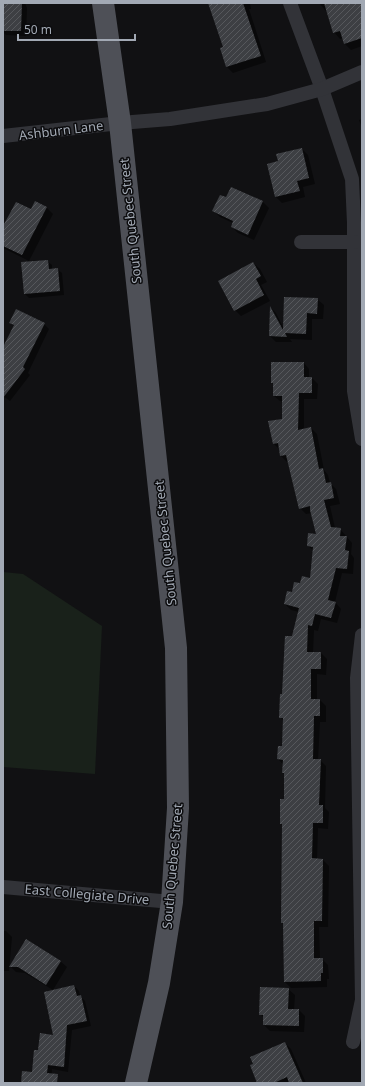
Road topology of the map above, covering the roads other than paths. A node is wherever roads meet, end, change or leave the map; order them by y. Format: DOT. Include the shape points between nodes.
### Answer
graph roads {
  1 [pos="103,3"];
  2 [pos="290,3"];
  3 [pos="362,72"];
  4 [pos="322,89"];
  5 [pos="120,123"];
  6 [pos="3,136"];
  7 [pos="301,242"];
  8 [pos="354,242"];
  9 [pos="362,439"];
  10 [pos="362,635"];
  11 [pos="3,887"];
  12 [pos="172,902"];
  13 [pos="353,1042"];
  14 [pos="136,1083"];
  1 -- 5 [label="main road, South Quebec Street"];
  2 -- 4 [label="street"];
  3 -- 4 [label="street, Ashburn Lane"];
  4 -- 5 [label="street, Ashburn Lane" via="267,104 170,119"];
  4 -- 8 [label="street" via="352,179"];
  5 -- 6 [label="street, Ashburn Lane"];
  5 -- 12 [label="main road, South Quebec Street" via="176,648 178,808"];
  7 -- 8 [label="street"];
  8 -- 9 [label="street" via="354,392"];
  10 -- 13 [label="street" via="356,678 362,1000"];
  11 -- 12 [label="street, East Collegiate Drive"];
  12 -- 14 [label="main road, South Quebec Street" via="159,983"];
}
